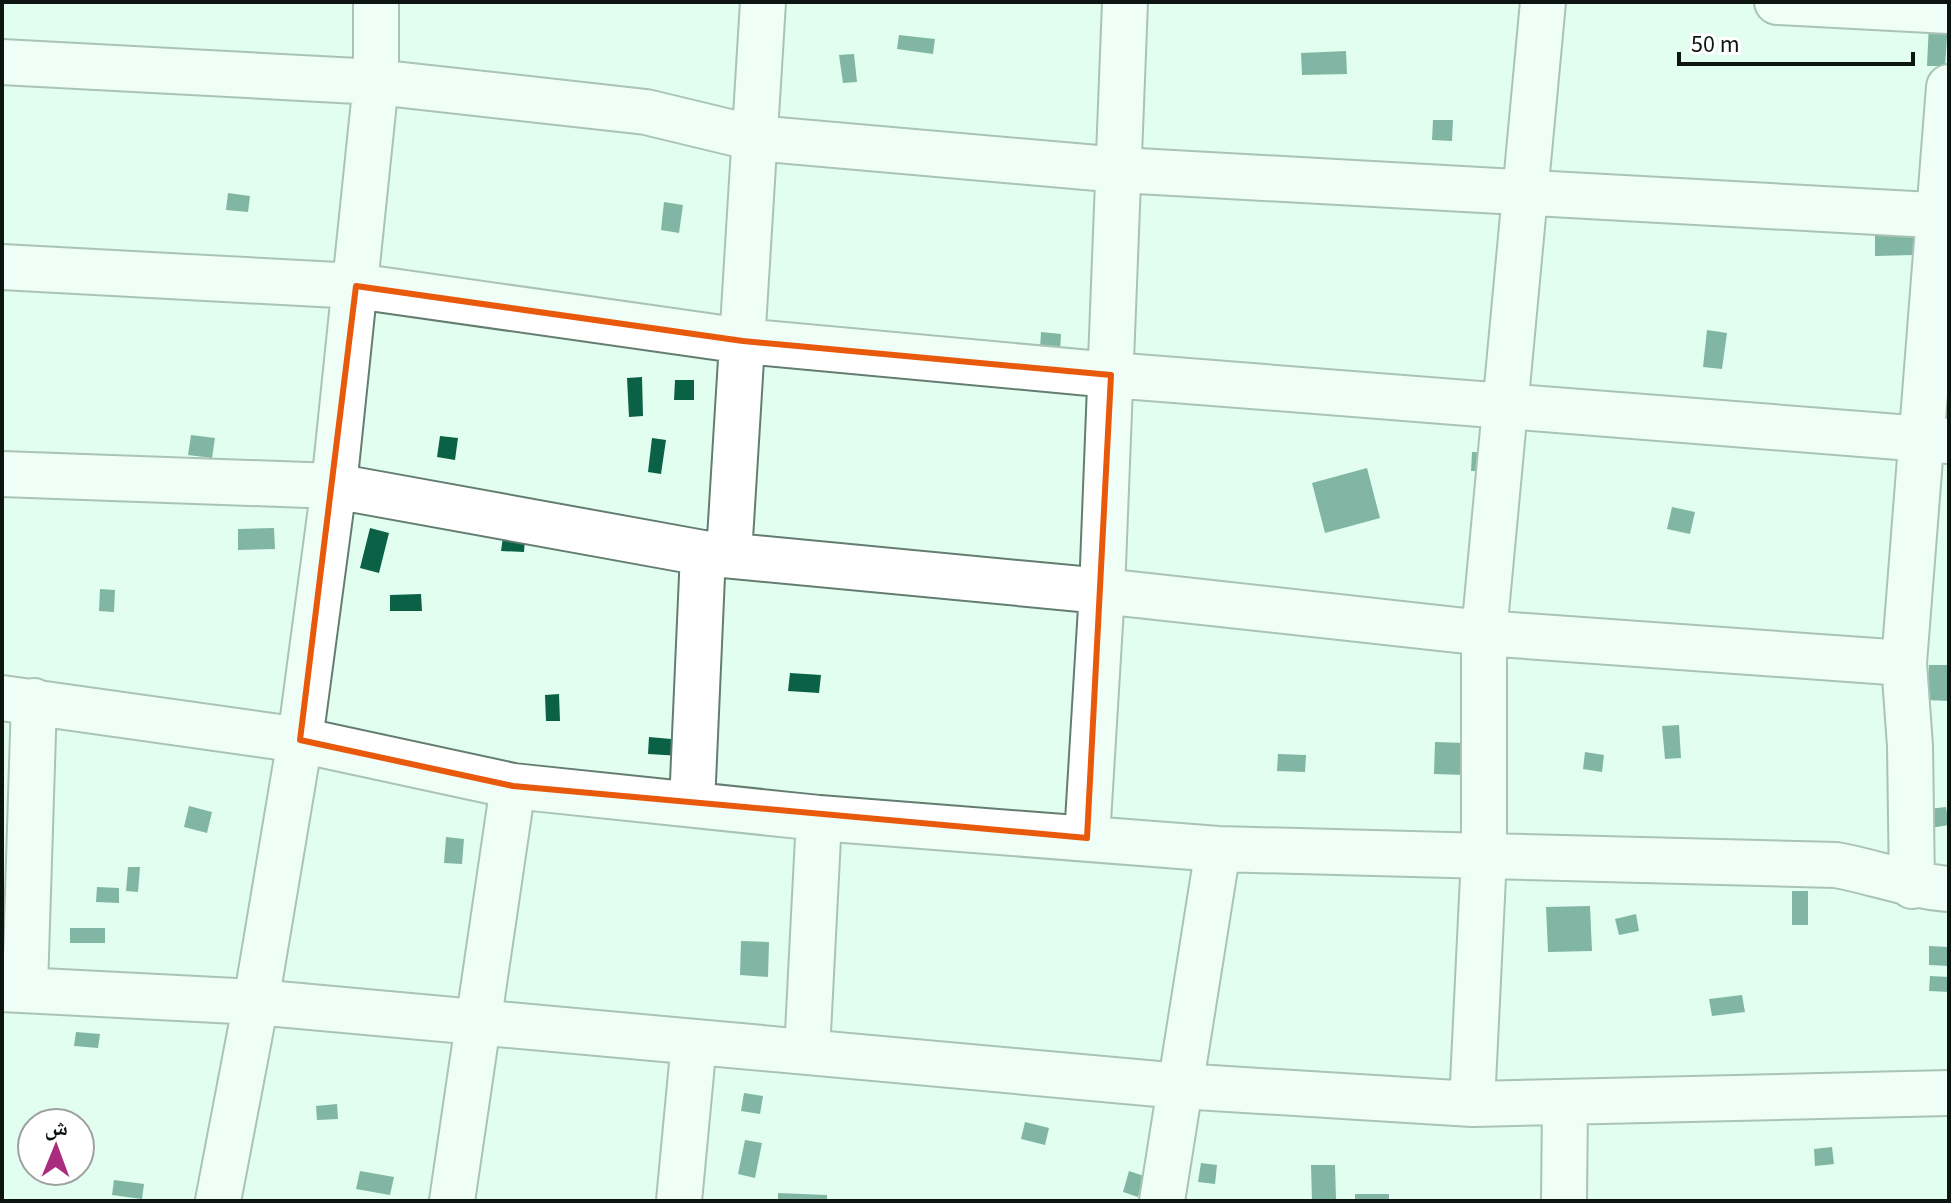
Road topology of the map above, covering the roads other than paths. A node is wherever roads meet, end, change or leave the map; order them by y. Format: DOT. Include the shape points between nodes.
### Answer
graph roads {
  1 [pos="376,2"];
  2 [pos="763,2"];
  3 [pos="1125,2"];
  4 [pos="1543,2"];
  5 [pos="1777,2"];
  6 [pos="1949,11"];
  7 [pos="2,62"];
  8 [pos="376,82"];
  9 [pos="1949,87"];
  10 [pos="754,138"];
  11 [pos="1120,170"];
  12 [pos="1527,194"];
  13 [pos="1944,216"];
  14 [pos="2,267"];
  15 [pos="356,286"];
  16 [pos="743,341"];
  17 [pos="1111,375"];
  18 [pos="1507,408"];
  19 [pos="1934,440"];
  20 [pos="2,474"];
  21 [pos="334,486"];
  22 [pos="716,554"];
  23 [pos="1102,591"];
  24 [pos="1484,633"];
  25 [pos="1904,663"];
  26 [pos="18,700"];
  27 [pos="300,740"];
  28 [pos="1930,745"];
  29 [pos="513,786"];
  30 [pos="692,804"];
  31 [pos="819,818"];
  32 [pos="1087,838"];
  33 [pos="1218,849"];
  34 [pos="1484,856"];
  35 [pos="1931,888"];
  36 [pos="14,988"];
  37 [pos="256,1002"];
  38 [pos="478,1021"];
  39 [pos="694,1042"];
  40 [pos="807,1052"];
  41 [pos="1180,1086"];
  42 [pos="1949,1093"];
  43 [pos="1565,1103"];
  44 [pos="1472,1104"];
  45 [pos="218,1201"];
  46 [pos="452,1201"];
  47 [pos="679,1201"];
  48 [pos="1162,1201"];
  49 [pos="1564,1201"];
  1 -- 8 [label="street"];
  2 -- 10 [label="street"];
  3 -- 11 [label="street"];
  4 -- 12 [label="street"];
  5 -- 6 [label="street"];
  7 -- 8 [label="street"];
  8 -- 10 [label="street" via="646,112"];
  8 -- 15 [label="street"];
  9 -- 13 [label="street"];
  10 -- 11 [label="street"];
  10 -- 16 [label="street"];
  11 -- 12 [label="street"];
  11 -- 17 [label="street"];
  12 -- 13 [label="street"];
  12 -- 18 [label="street"];
  13 -- 19 [label="street"];
  14 -- 15 [label="street"];
  15 -- 16 [label="street"];
  15 -- 21 [label="street"];
  16 -- 17 [label="street"];
  16 -- 22 [label="street"];
  17 -- 18 [label="street"];
  17 -- 23 [label="street"];
  18 -- 19 [label="street"];
  18 -- 24 [label="street"];
  19 -- 25 [label="street"];
  20 -- 21 [label="street"];
  21 -- 22 [label="street"];
  21 -- 27 [label="street"];
  22 -- 23 [label="street"];
  22 -- 30 [label="street"];
  23 -- 24 [label="street"];
  23 -- 32 [label="street"];
  24 -- 25 [label="street"];
  24 -- 34 [label="street"];
  25 -- 28 [label="street"];
  26 -- 27 [label="street"];
  26 -- 36 [label="street"];
  27 -- 29 [label="street"];
  27 -- 37 [label="street"];
  28 -- 35 [label="street"];
  29 -- 30 [label="street"];
  29 -- 38 [label="street"];
  30 -- 31 [label="street"];
  31 -- 32 [label="street"];
  31 -- 40 [label="street"];
  32 -- 33 [label="street"];
  33 -- 34 [label="street"];
  33 -- 41 [label="street"];
  34 -- 35 [label="street" via="1836,865"];
  34 -- 44 [label="street"];
  36 -- 37 [label="street"];
  37 -- 38 [label="street"];
  37 -- 45 [label="street"];
  38 -- 39 [label="street"];
  38 -- 46 [label="street"];
  39 -- 40 [label="street"];
  39 -- 47 [label="street"];
  40 -- 41 [label="street"];
  41 -- 44 [label="street"];
  41 -- 48 [label="street"];
  42 -- 43 [label="street"];
  43 -- 44 [label="street"];
  43 -- 49 [label="street"];
}
